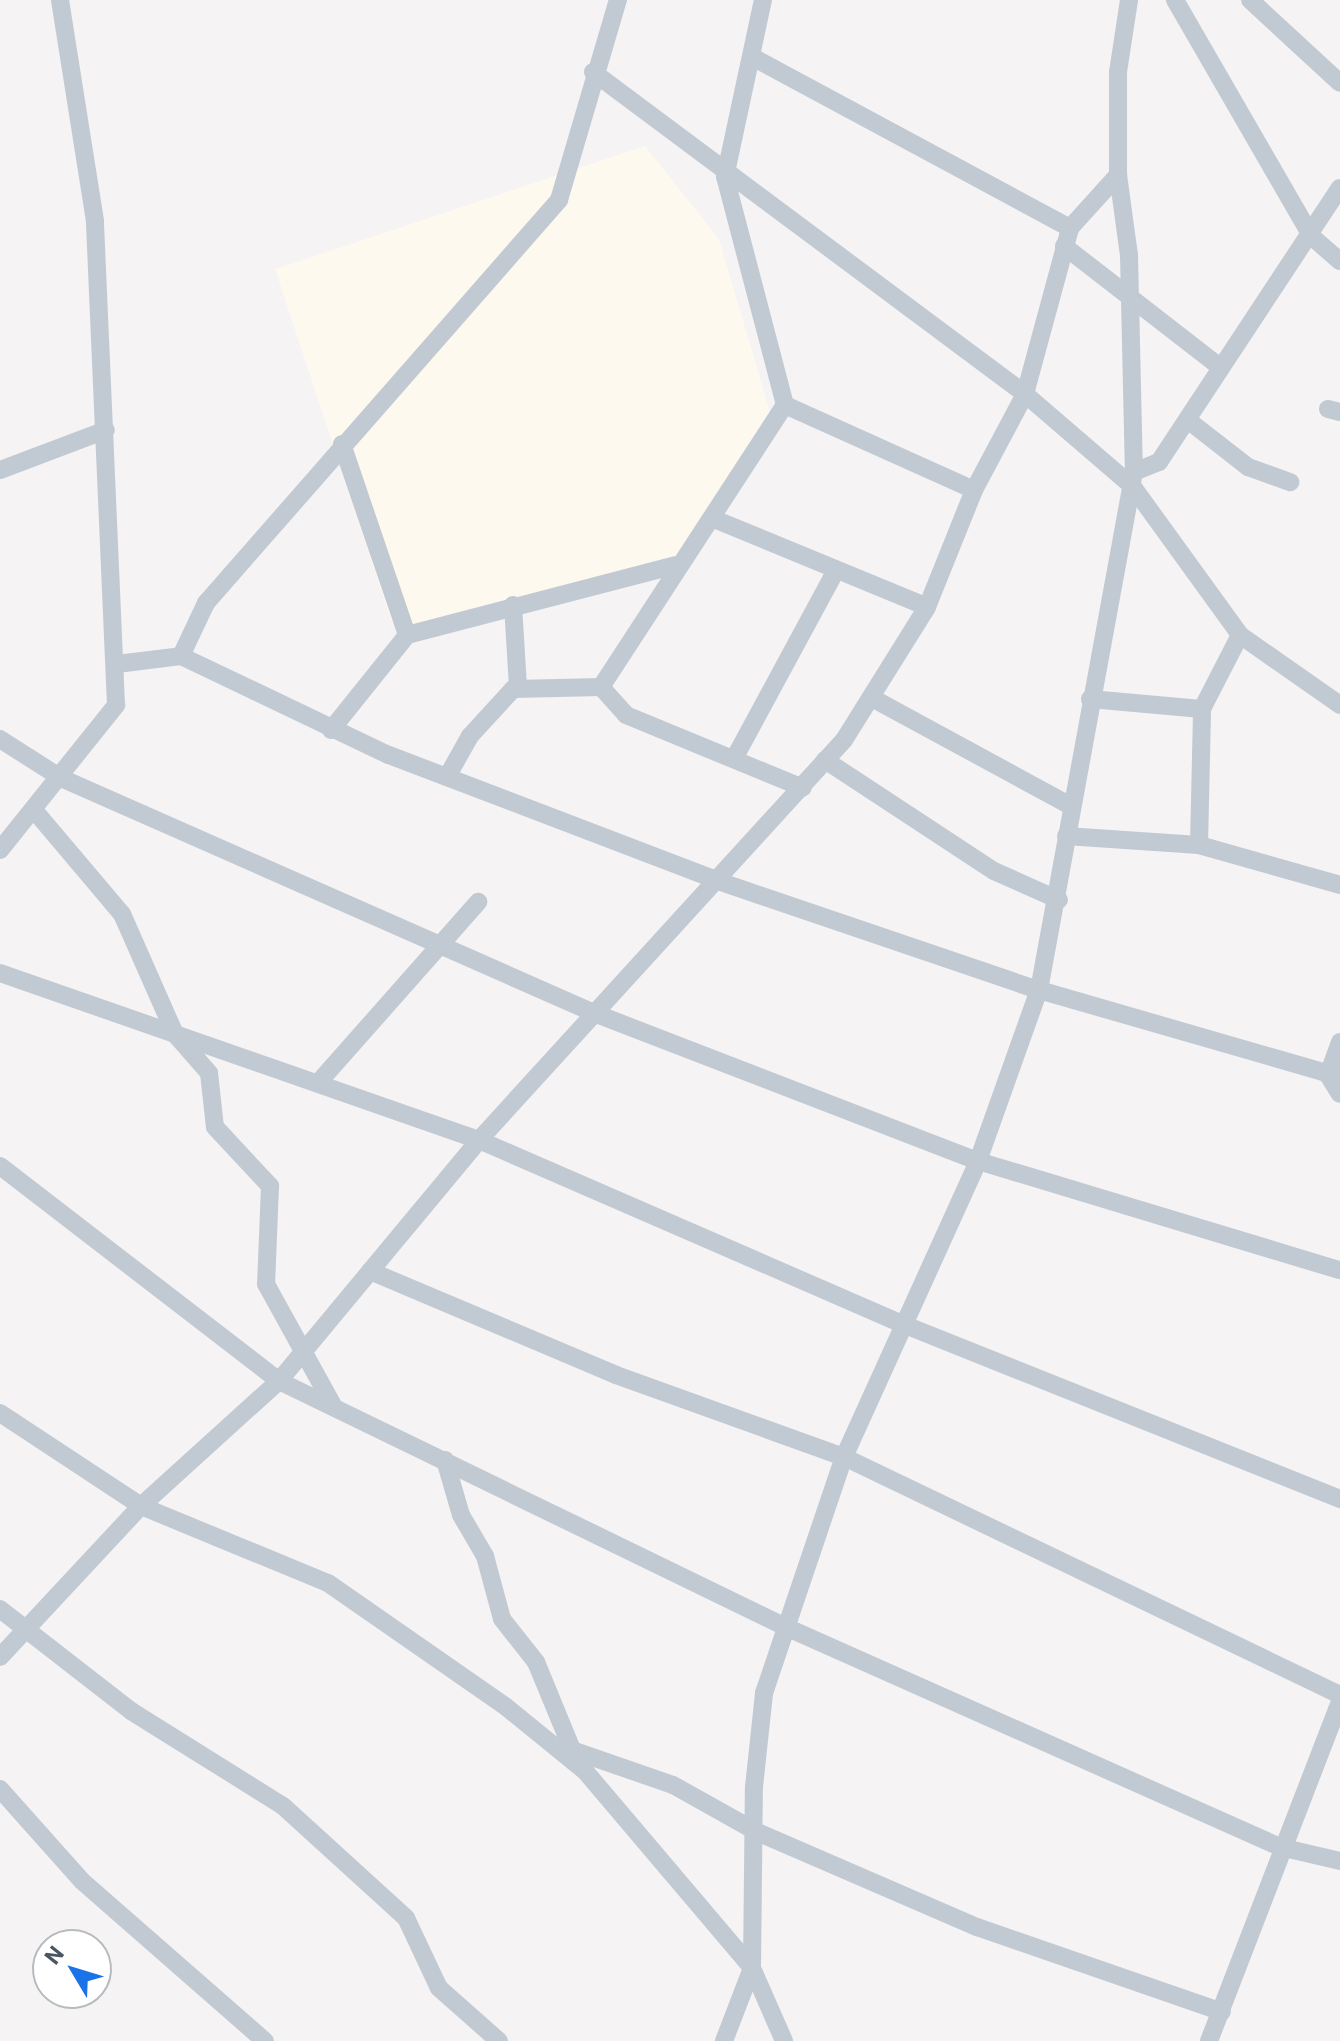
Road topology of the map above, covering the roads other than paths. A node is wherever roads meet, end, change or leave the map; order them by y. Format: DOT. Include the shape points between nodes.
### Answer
graph roads {
  1 [pos="60,0"];
  2 [pos="618,0"];
  3 [pos="763,0"];
  4 [pos="1129,0"];
  5 [pos="1175,0"];
  6 [pos="1250,0"];
  7 [pos="756,59"];
  8 [pos="593,72"];
  9 [pos="1340,83"];
  10 [pos="1118,175"];
  11 [pos="725,177"];
  12 [pos="1340,188"];
  13 [pos="1070,228"];
  14 [pos="1311,236"];
  15 [pos="1064,246"];
  16 [pos="1340,261"];
  17 [pos="1129,291"];
  18 [pos="1220,367"];
  19 [pos="1025,394"];
  20 [pos="785,405"];
  21 [pos="1189,421"];
  22 [pos="106,430"];
  23 [pos="342,444"];
  24 [pos="0,470"];
  25 [pos="1134,480"];
  26 [pos="1290,482"];
  27 [pos="974,490"];
  28 [pos="714,519"];
  29 [pos="675,565"];
  30 [pos="836,570"];
  31 [pos="513,605"];
  32 [pos="927,607"];
  33 [pos="407,635"];
  34 [pos="1240,635"];
  35 [pos="181,656"];
  36 [pos="117,664"];
  37 [pos="518,687"];
  38 [pos="601,687"];
  39 [pos="872,698"];
  40 [pos="1090,699"];
  41 [pos="1340,705"];
  42 [pos="1202,709"];
  43 [pos="331,730"];
  44 [pos="0,739"];
  45 [pos="735,757"];
  46 [pos="825,760"];
  47 [pos="447,777"];
  48 [pos="61,778"];
  49 [pos="803,788"];
  50 [pos="1071,806"];
  51 [pos="34,810"];
  52 [pos="1066,836"];
  53 [pos="1199,845"];
  54 [pos="0,850"];
  55 [pos="721,882"];
  56 [pos="1340,885"];
  57 [pos="1059,900"];
  58 [pos="478,902"];
  59 [pos="439,947"];
  60 [pos="0,973"];
  61 [pos="1039,990"];
  62 [pos="594,1013"];
  63 [pos="175,1034"];
  64 [pos="1340,1042"];
  65 [pos="1334,1076"];
  66 [pos="318,1083"];
  67 [pos="1340,1094"];
  68 [pos="479,1140"];
  69 [pos="978,1161"];
  70 [pos="0,1166"];
  71 [pos="1340,1270"];
  72 [pos="370,1271"];
  73 [pos="905,1325"];
  74 [pos="303,1352"];
  75 [pos="279,1381"];
  76 [pos="334,1407"];
  77 [pos="0,1413"];
  78 [pos="844,1457"];
  79 [pos="445,1460"];
  80 [pos="1340,1499"];
  81 [pos="141,1506"];
  82 [pos="0,1609"];
  83 [pos="29,1627"];
  84 [pos="788,1628"];
  85 [pos="0,1657"];
  86 [pos="1340,1698"];
  87 [pos="569,1749"];
  88 [pos="585,1771"];
  89 [pos="0,1789"];
  90 [pos="757,1832"];
  91 [pos="1280,1847"];
  92 [pos="1340,1861"];
  93 [pos="752,1968"];
  94 [pos="1222,2012"];
  95 [pos="265,2041"];
  96 [pos="499,2041"];
  97 [pos="724,2041"];
  98 [pos="784,2041"];
  99 [pos="1209,2041"];
  1 -- 22 [label="street" via="95,221"];
  2 -- 8 [label="street"];
  3 -- 7 [label="street"];
  4 -- 10 [label="street" via="1118,72"];
  5 -- 14 [label="street"];
  6 -- 9 [label="street"];
  7 -- 11 [label="street"];
  7 -- 13 [label="street"];
  8 -- 11 [label="street"];
  8 -- 23 [label="street" via="559,200"];
  10 -- 13 [label="street"];
  10 -- 17 [label="street"];
  11 -- 19 [label="street" via="877,278"];
  11 -- 20 [label="street"];
  12 -- 14 [label="street"];
  13 -- 15 [label="street"];
  14 -- 16 [label="street"];
  14 -- 18 [label="street"];
  15 -- 17 [label="street"];
  15 -- 19 [label="street"];
  17 -- 18 [label="street"];
  17 -- 25 [label="street"];
  18 -- 21 [label="street"];
  19 -- 25 [label="street"];
  19 -- 27 [label="street"];
  20 -- 27 [label="street"];
  20 -- 28 [label="street"];
  21 -- 25 [label="street" via="1159,462"];
  21 -- 26 [label="street" via="1248,467"];
  22 -- 24 [label="street"];
  22 -- 36 [label="street"];
  23 -- 33 [label="street"];
  23 -- 35 [label="street" via="206,603"];
  25 -- 34 [label="street"];
  25 -- 40 [label="street"];
  27 -- 32 [label="street"];
  28 -- 29 [label="street"];
  28 -- 30 [label="street"];
  29 -- 31 [label="street"];
  29 -- 38 [label="street"];
  30 -- 32 [label="street"];
  30 -- 45 [label="street"];
  31 -- 33 [label="street"];
  31 -- 37 [label="street"];
  32 -- 39 [label="street"];
  33 -- 43 [label="street"];
  34 -- 41 [label="street"];
  34 -- 42 [label="street"];
  35 -- 36 [label="street"];
  35 -- 43 [label="street"];
  36 -- 48 [label="street" via="116,705"];
  37 -- 38 [label="street"];
  37 -- 47 [label="street" via="470,736"];
  38 -- 45 [label="street" via="626,715"];
  39 -- 46 [label="street"];
  39 -- 50 [label="street"];
  40 -- 42 [label="street"];
  40 -- 50 [label="street"];
  42 -- 53 [label="street"];
  43 -- 47 [label="street"];
  44 -- 48 [label="street"];
  45 -- 49 [label="street"];
  46 -- 49 [label="street"];
  46 -- 57 [label="street" via="994,871"];
  47 -- 55 [label="street"];
  48 -- 51 [label="street"];
  48 -- 59 [label="street"];
  49 -- 55 [label="street"];
  50 -- 52 [label="street"];
  51 -- 54 [label="street"];
  51 -- 63 [label="street" via="122,914"];
  52 -- 53 [label="street"];
  52 -- 57 [label="street"];
  53 -- 56 [label="street"];
  55 -- 61 [label="street"];
  55 -- 62 [label="street"];
  57 -- 61 [label="street"];
  58 -- 59 [label="street"];
  59 -- 62 [label="street"];
  59 -- 66 [label="street"];
  60 -- 63 [label="street"];
  61 -- 65 [label="street"];
  61 -- 69 [label="street"];
  62 -- 68 [label="street"];
  62 -- 69 [label="street"];
  63 -- 66 [label="street"];
  63 -- 74 [label="street" via="209,1073 215,1127 270,1186 266,1284"];
  64 -- 65 [label="street"];
  65 -- 67 [label="street"];
  66 -- 68 [label="street"];
  68 -- 72 [label="street"];
  68 -- 73 [label="street"];
  69 -- 71 [label="street"];
  69 -- 73 [label="street"];
  70 -- 75 [label="street"];
  72 -- 74 [label="street"];
  72 -- 78 [label="street" via="616,1375"];
  73 -- 78 [label="street"];
  73 -- 80 [label="street"];
  74 -- 75 [label="street"];
  74 -- 76 [label="street"];
  75 -- 76 [label="street"];
  75 -- 81 [label="street"];
  76 -- 79 [label="street"];
  77 -- 81 [label="street"];
  78 -- 84 [label="street"];
  78 -- 86 [label="street"];
  79 -- 84 [label="street"];
  79 -- 87 [label="street" via="461,1515 485,1556 502,1619 536,1662"];
  81 -- 83 [label="street"];
  81 -- 88 [label="street" via="328,1583"];
  82 -- 83 [label="street"];
  83 -- 85 [label="street"];
  83 -- 96 [label="street" via="131,1711 283,1806 406,1918 439,1988"];
  84 -- 90 [label="street" via="764,1693"];
  84 -- 91 [label="street"];
  86 -- 91 [label="street"];
  87 -- 88 [label="street"];
  87 -- 90 [label="street" via="673,1785"];
  88 -- 93 [label="street"];
  89 -- 95 [label="street" via="82,1881"];
  90 -- 93 [label="street"];
  90 -- 94 [label="street" via="977,1927"];
  91 -- 92 [label="street"];
  91 -- 94 [label="street"];
  93 -- 97 [label="street"];
  93 -- 98 [label="street"];
  94 -- 99 [label="street"];
}
